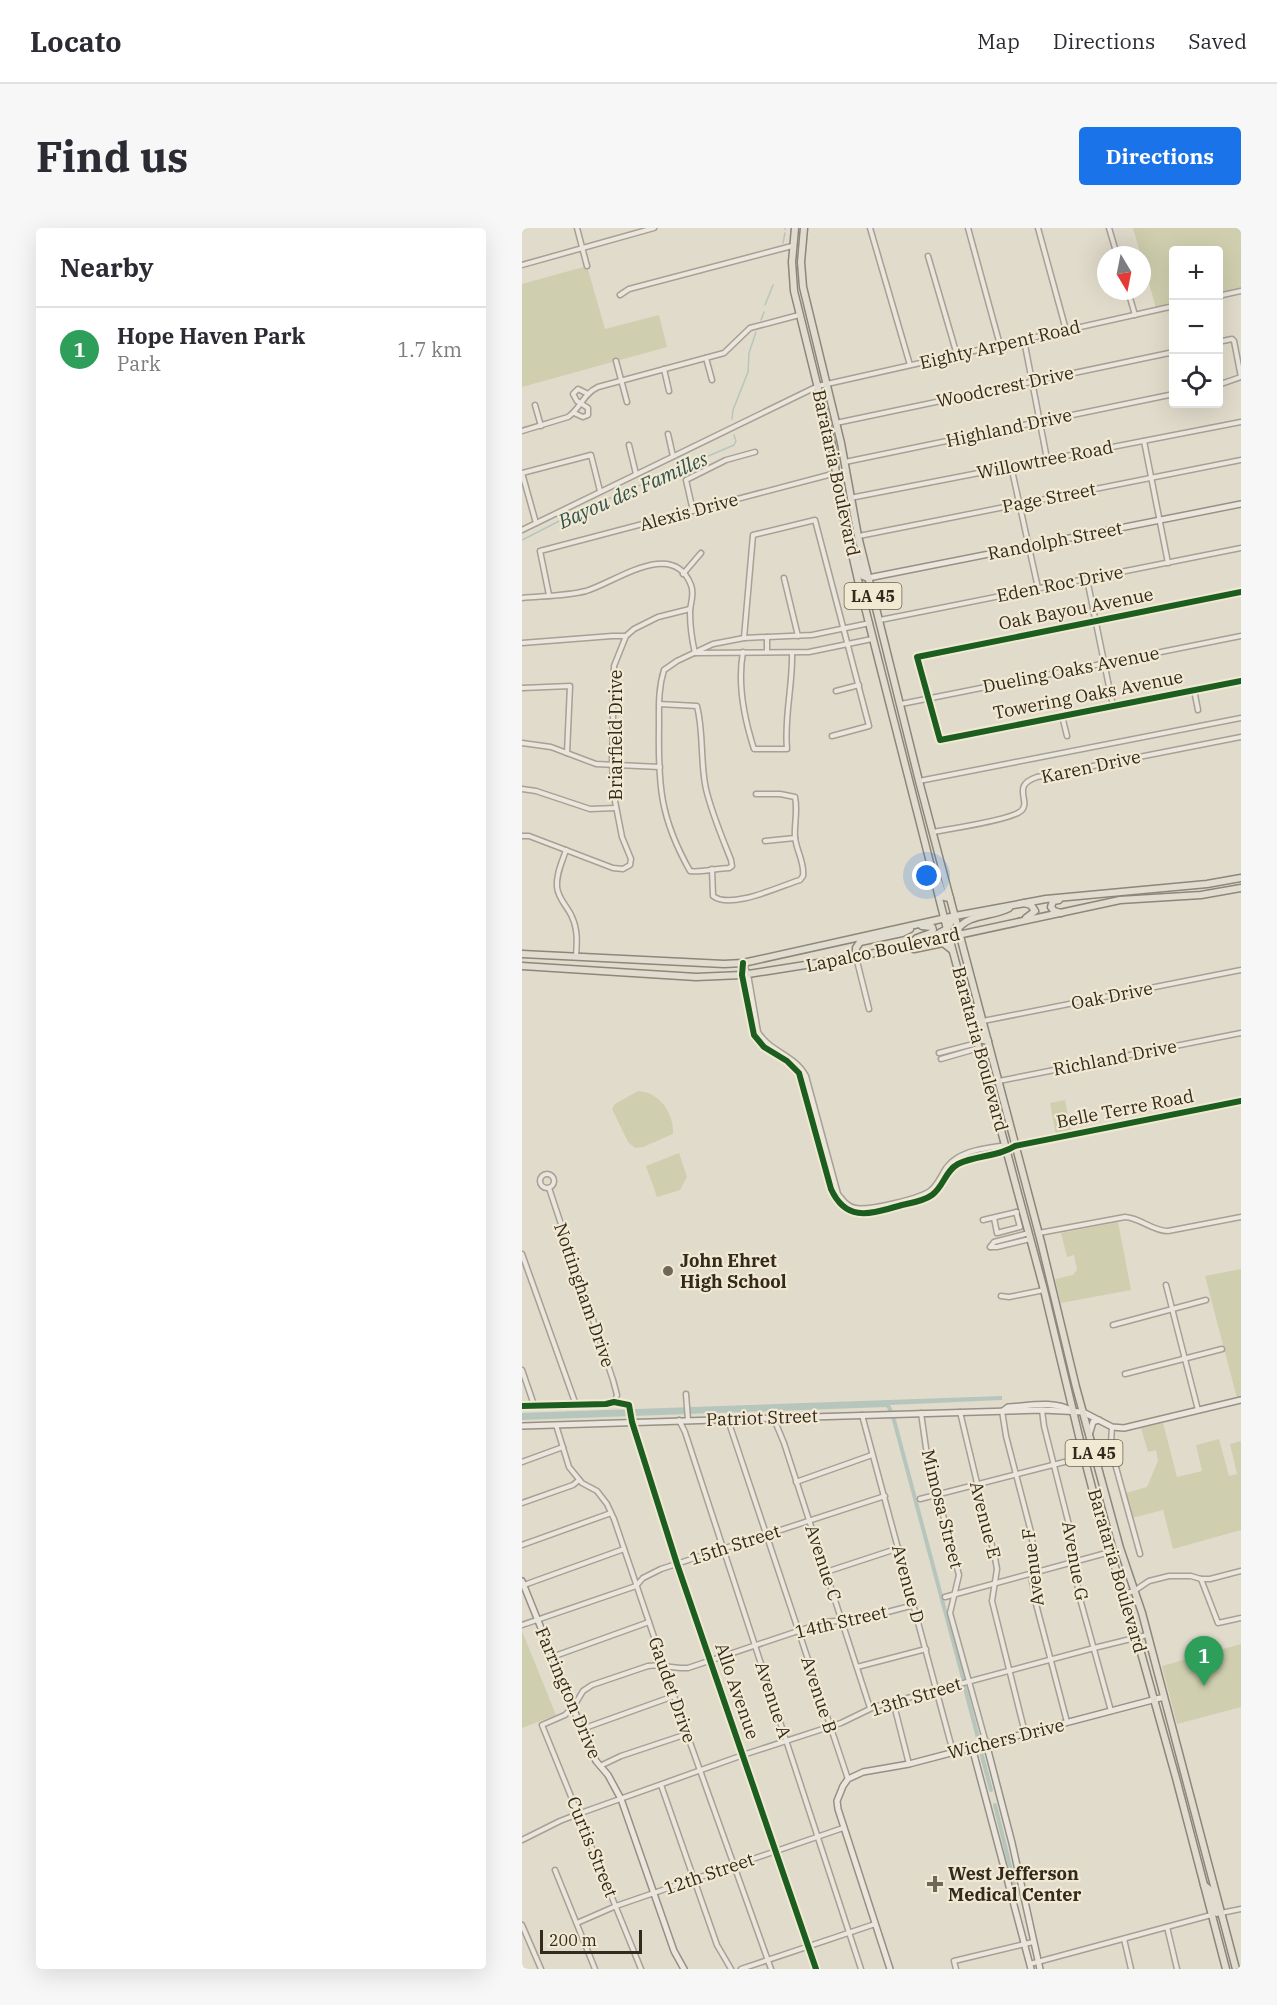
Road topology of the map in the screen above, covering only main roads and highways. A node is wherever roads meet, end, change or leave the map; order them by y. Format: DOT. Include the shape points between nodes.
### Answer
graph roads {
  1 [pos="795,228"];
  2 [pos="804,228"];
  3 [pos="799,315"];
  4 [pos="813,329"];
  5 [pos="832,445"];
  6 [pos="844,463"];
  7 [pos="837,473"];
  8 [pos="849,497"];
  9 [pos="852,556"];
  10 [pos="868,578"];
  11 [pos="870,623"];
  12 [pos="884,637"];
  13 [pos="887,689"];
  14 [pos="901,704"];
  15 [pos="891,706"];
  16 [pos="905,720"];
  17 [pos="908,774"];
  18 [pos="920,781"];
  19 [pos="910,784"];
  20 [pos="922,792"];
  21 [pos="920,823"];
  22 [pos="923,832"];
  23 [pos="933,832"];
  24 [pos="935,840"];
  25 [pos="933,872"];
  26 [pos="1241,878"];
  27 [pos="1241,888"];
  28 [pos="1086,894"];
  29 [pos="950,898"];
  30 [pos="1019,904"];
  31 [pos="1064,913"];
  32 [pos="954,916"];
  33 [pos="985,916"];
  34 [pos="945,919"];
  35 [pos="1003,925"];
  36 [pos="915,926"];
  37 [pos="947,929"];
  38 [pos="981,930"];
  39 [pos="889,936"];
  40 [pos="954,936"];
  41 [pos="914,940"];
  42 [pos="908,946"];
  43 [pos="954,953"];
  44 [pos="522,954"];
  45 [pos="870,954"];
  46 [pos="565,956"];
  47 [pos="856,957"];
  48 [pos="612,958"];
  49 [pos="635,960"];
  50 [pos="724,964"];
  51 [pos="522,966"];
  52 [pos="570,969"];
  53 [pos="613,972"];
  54 [pos="635,973"];
  55 [pos="716,977"];
  56 [pos="974,989"];
  57 [pos="969,1006"];
  58 [pos="988,1041"];
  59 [pos="978,1046"];
  60 [pos="991,1050"];
  61 [pos="1027,1225"];
  62 [pos="1039,1234"];
  63 [pos="1030,1236"];
  64 [pos="1041,1242"];
  65 [pos="1203,1885"];
  66 [pos="1221,1913"];
  67 [pos="1212,1915"];
  68 [pos="1229,1945"];
  69 [pos="1226,1969"];
  70 [pos="1236,1969"];
  1 -- 3 [label="main road, Barataria Boulevard / LA 45" via="792,278"];
  2 -- 4 [label="main road, Barataria Boulevard / LA 45" via="802,275"];
  3 -- 4 [label="main road"];
  3 -- 5 [label="main road, Barataria Boulevard / LA 45"];
  4 -- 6 [label="main road, Barataria Boulevard / LA 45"];
  5 -- 6 [label="main road"];
  5 -- 7 [label="main road, Barataria Boulevard / LA 45"];
  6 -- 8 [label="main road, Barataria Boulevard / LA 45"];
  7 -- 8 [label="main road"];
  7 -- 9 [label="main road, Barataria Boulevard / LA 45"];
  8 -- 10 [label="main road, Barataria Boulevard / LA 45"];
  9 -- 10 [label="main road" via="857,557 863,576"];
  9 -- 11 [label="main road, Barataria Boulevard / LA 45"];
  10 -- 12 [label="main road, Barataria Boulevard / LA 45"];
  11 -- 12 [label="main road" via="875,623"];
  11 -- 13 [label="main road, Barataria Boulevard / LA 45"];
  12 -- 14 [label="main road, Barataria Boulevard / LA 45"];
  13 -- 14 [label="main road"];
  13 -- 15 [label="main road, Barataria Boulevard / LA 45"];
  14 -- 16 [label="main road, Barataria Boulevard / LA 45"];
  15 -- 16 [label="main road"];
  15 -- 17 [label="main road, Barataria Boulevard / LA 45"];
  16 -- 18 [label="main road, Barataria Boulevard / LA 45"];
  17 -- 18 [label="main road"];
  17 -- 19 [label="main road, Barataria Boulevard / LA 45"];
  18 -- 20 [label="main road, Barataria Boulevard / LA 45"];
  19 -- 20 [label="main road"];
  19 -- 21 [label="main road, Barataria Boulevard / LA 45"];
  20 -- 23 [label="main road, Barataria Boulevard / LA 45"];
  21 -- 22 [label="main road, Barataria Boulevard / LA 45"];
  21 -- 23 [label="main road"];
  22 -- 24 [label="main road"];
  22 -- 25 [label="main road, Barataria Boulevard / LA 45"];
  23 -- 24 [label="main road, Barataria Boulevard / LA 45"];
  24 -- 29 [label="main road, Barataria Boulevard / LA 45"];
  25 -- 29 [label="main road" via="945,898"];
  25 -- 34 [label="main road, Barataria Boulevard / LA 45"];
  26 -- 28 [label="main road, Lapalco Boulevard"];
  27 -- 31 [label="main road, Lapalco Boulevard" via="1201,895 1120,900"];
  28 -- 30 [label="main road, Lapalco Boulevard"];
  28 -- 31 [label="main road" via="1051,904 1054,911"];
  29 -- 32 [label="main road, Barataria Boulevard / LA 45"];
  30 -- 32 [label="main road, Lapalco Boulevard"];
  30 -- 33 [label="main road"];
  30 -- 35 [label="main road" via="1033,907 1033,914"];
  31 -- 35 [label="main road, Lapalco Boulevard"];
  32 -- 34 [label="main road, Lapalco Boulevard"];
  32 -- 37 [label="main road"];
  32 -- 40 [label="main road, Barataria Boulevard / LA 45"];
  33 -- 38 [label="main road" via="975,924"];
  33 -- 40 [label="main road" via="967,921"];
  34 -- 36 [label="main road, Lapalco Boulevard"];
  34 -- 37 [label="main road, Barataria Boulevard / LA 45"];
  35 -- 38 [label="main road, Lapalco Boulevard"];
  36 -- 39 [label="main road"];
  36 -- 41 [label="main road" via="929,926 933,930"];
  36 -- 50 [label="main road, Lapalco Boulevard"];
  37 -- 40 [label="main road, Barataria Boulevard / LA 45"];
  37 -- 41 [label="main road" via="939,935"];
  38 -- 40 [label="main road, Lapalco Boulevard"];
  39 -- 45 [label="main road" via="863,946 863,952"];
  39 -- 47 [label="main road" via="860,942"];
  40 -- 42 [label="main road, Lapalco Boulevard"];
  40 -- 43 [label="main road, Barataria Boulevard / LA 45"];
  40 -- 56 [label="main road, Barataria Boulevard / LA 45"];
  41 -- 42 [label="main road"];
  42 -- 43 [label="main road" via="914,949 943,943"];
  42 -- 45 [label="main road, Lapalco Boulevard"];
  43 -- 56 [label="main road" via="962,956"];
  43 -- 57 [label="main road, Barataria Boulevard / LA 45"];
  44 -- 46 [label="main road, Lapalco Boulevard"];
  45 -- 47 [label="main road, Lapalco Boulevard"];
  46 -- 48 [label="main road, Lapalco Boulevard"];
  46 -- 52 [label="main road"];
  47 -- 55 [label="main road, Lapalco Boulevard"];
  48 -- 49 [label="main road, Lapalco Boulevard"];
  48 -- 53 [label="main road"];
  49 -- 50 [label="main road, Lapalco Boulevard"];
  49 -- 54 [label="main road"];
  50 -- 55 [label="main road" via="726,970"];
  51 -- 52 [label="main road, Lapalco Boulevard"];
  52 -- 53 [label="main road, Lapalco Boulevard"];
  53 -- 54 [label="main road, Lapalco Boulevard"];
  54 -- 55 [label="main road, Lapalco Boulevard"];
  56 -- 58 [label="main road, Barataria Boulevard / LA 45"];
  57 -- 58 [label="main road" via="974,1010 982,1040"];
  57 -- 59 [label="main road, Barataria Boulevard / LA 45"];
  58 -- 60 [label="main road, Barataria Boulevard / LA 45"];
  59 -- 60 [label="main road"];
  59 -- 61 [label="main road, Barataria Boulevard / LA 45" via="1020,1211"];
  60 -- 62 [label="main road, Barataria Boulevard / LA 45"];
  61 -- 62 [label="main road"];
  61 -- 63 [label="main road, Barataria Boulevard / LA 45"];
  62 -- 64 [label="main road, Barataria Boulevard / LA 45"];
  63 -- 64 [label="main road"];
  63 -- 65 [label="main road, Barataria Boulevard / LA 45" via="1084,1457 1137,1636"];
  64 -- 66 [label="main road, Barataria Boulevard / LA 45" via="1089,1435 1148,1635"];
  65 -- 66 [label="main road" via="1209,1889 1216,1912"];
  65 -- 67 [label="main road, Barataria Boulevard / LA 45"];
  66 -- 68 [label="main road, Barataria Boulevard / LA 45"];
  67 -- 68 [label="main road" via="1218,1917"];
  67 -- 69 [label="main road, Barataria Boulevard / LA 45"];
  68 -- 70 [label="main road, Barataria Boulevard / LA 45"];
}
